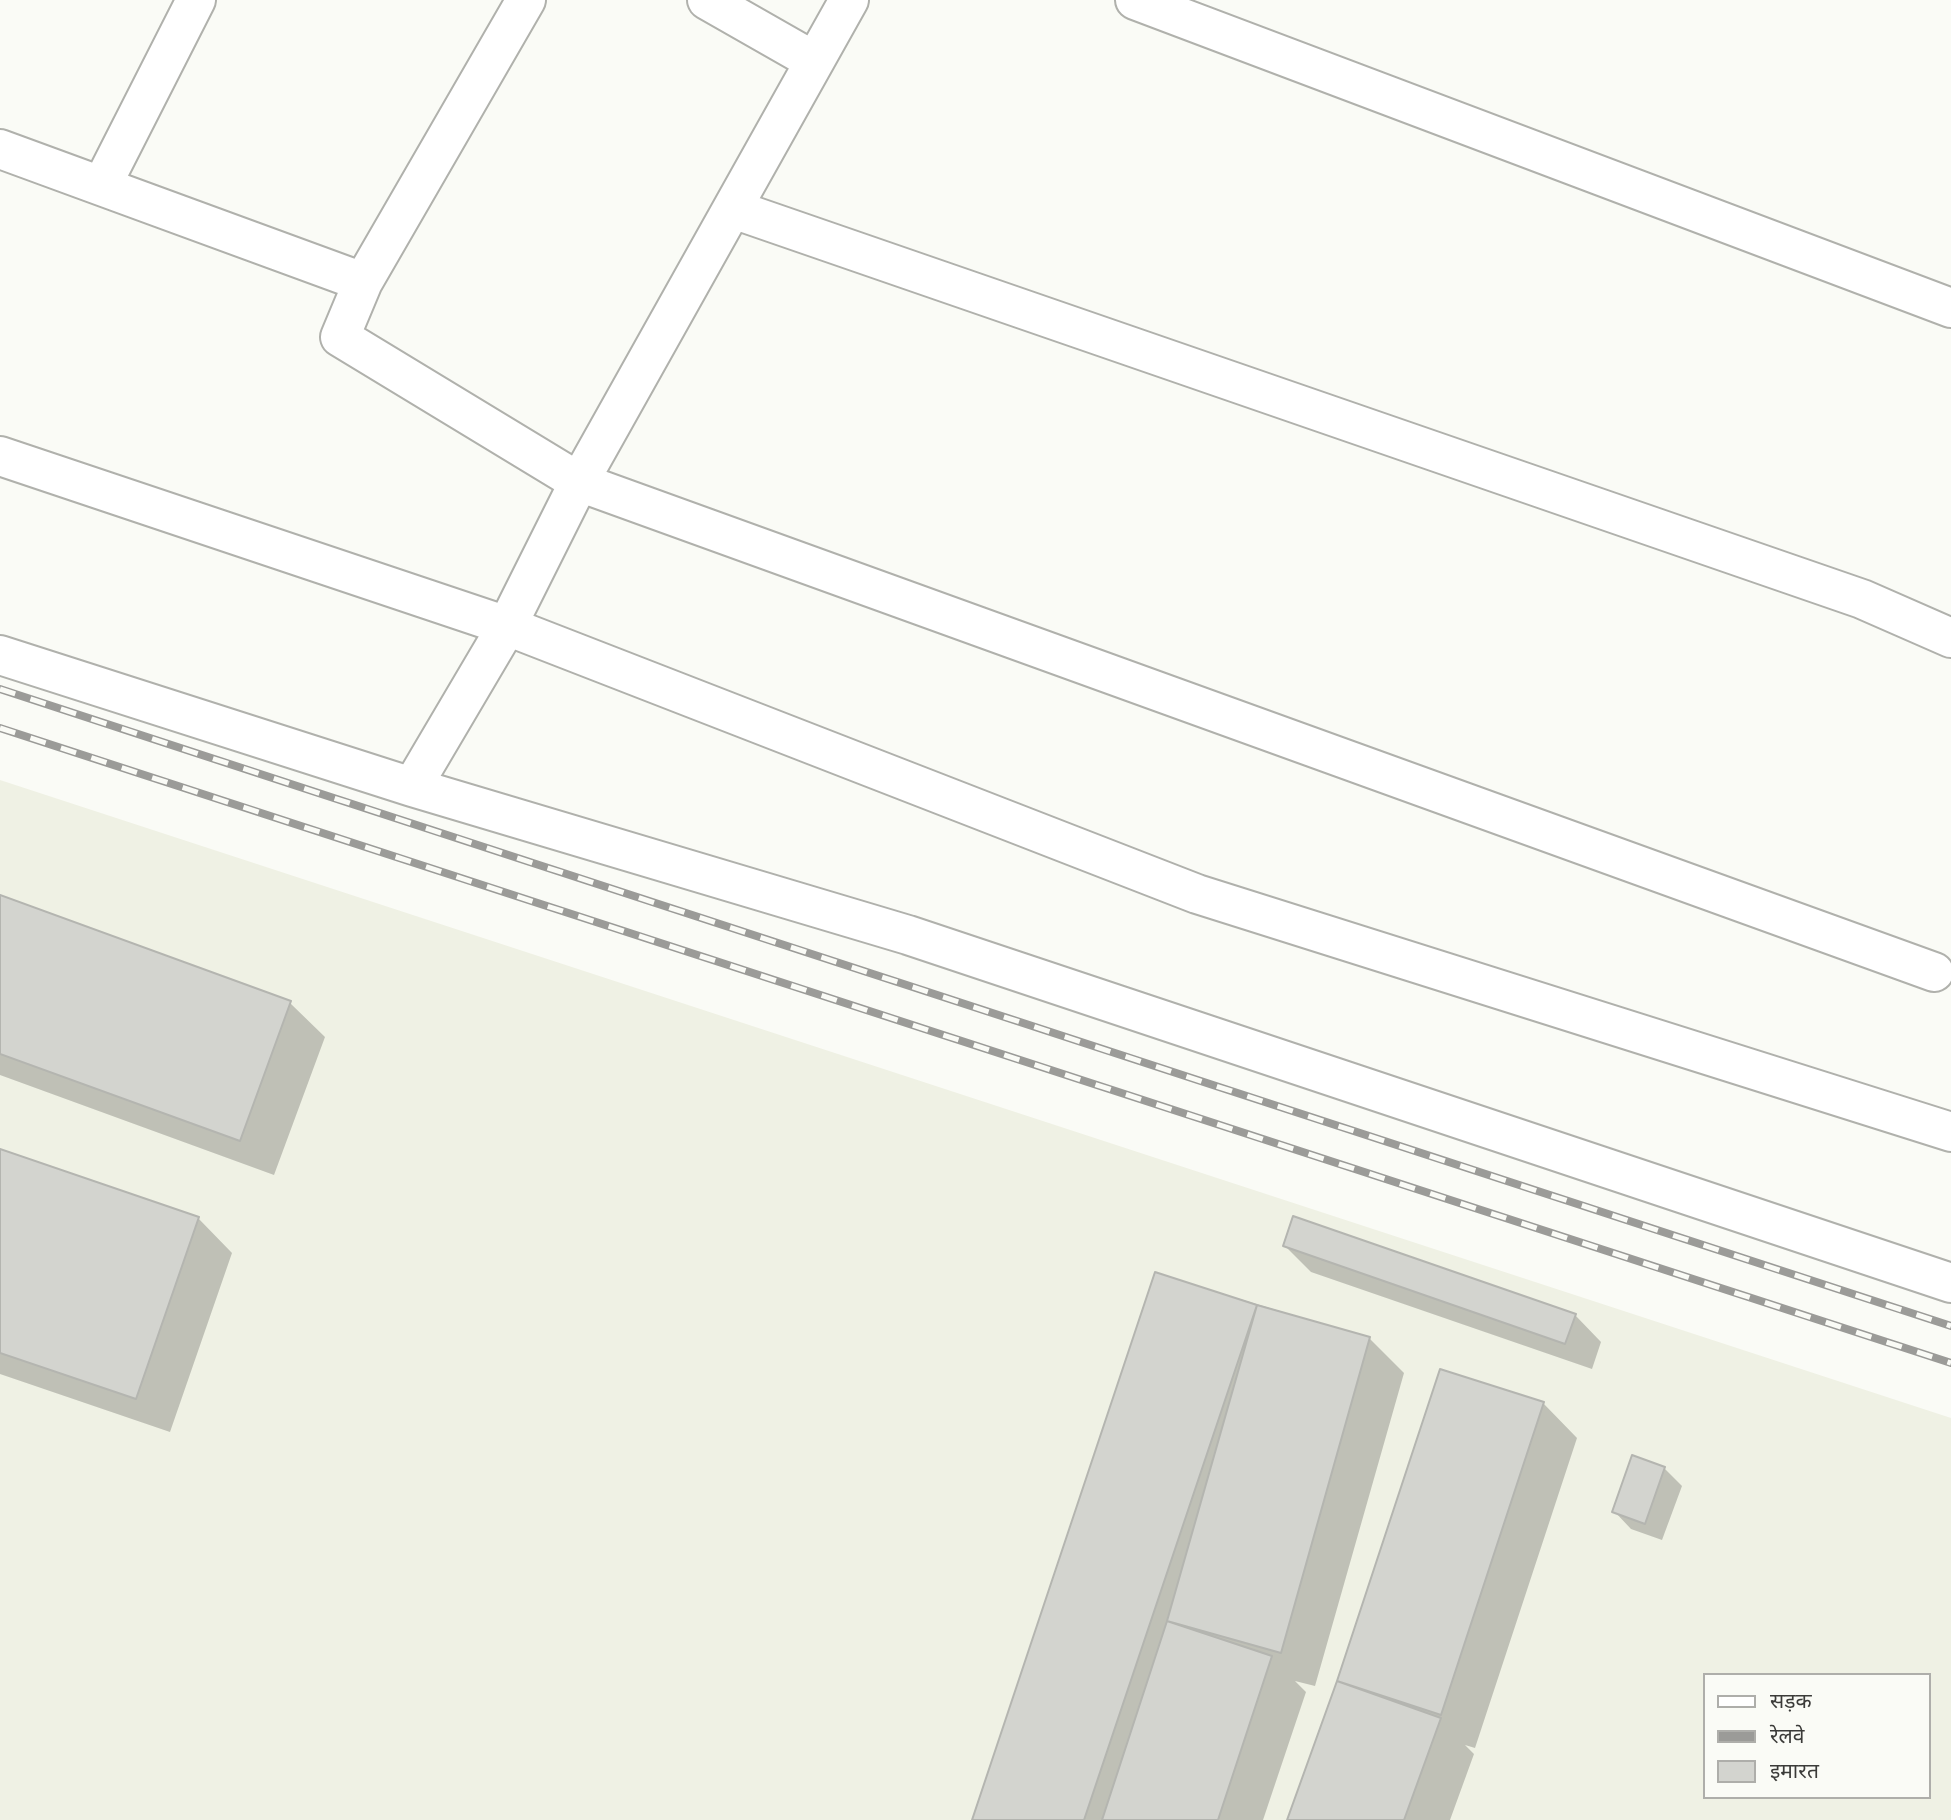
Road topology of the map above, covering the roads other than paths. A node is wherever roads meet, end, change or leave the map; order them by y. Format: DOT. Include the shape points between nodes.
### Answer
graph roads {
  1 [pos="526,0"];
  2 [pos="707,0"];
  3 [pos="849,0"];
  4 [pos="1135,0"];
  5 [pos="181,5"];
  6 [pos="814,61"];
  7 [pos="0,149"];
  8 [pos="102,185"];
  9 [pos="733,209"];
  10 [pos="363,282"];
  11 [pos="1951,308"];
  12 [pos="0,456"];
  13 [pos="579,482"];
  14 [pos="507,626"];
  15 [pos="1951,638"];
  16 [pos="0,655"];
  17 [pos="412,787"];
  18 [pos="1934,972"];
  19 [pos="1951,1132"];
  20 [pos="1951,1283"];
  1 -- 10 [label="street"];
  2 -- 6 [label="street"];
  3 -- 6 [label="street"];
  4 -- 11 [label="street"];
  5 -- 8 [label="street"];
  6 -- 9 [label="street"];
  7 -- 8 [label="street"];
  8 -- 10 [label="street"];
  9 -- 13 [label="street"];
  9 -- 15 [label="street" via="1862,599"];
  10 -- 13 [label="street" via="340,337"];
  12 -- 14 [label="street"];
  13 -- 14 [label="street"];
  13 -- 18 [label="street"];
  14 -- 17 [label="street"];
  14 -- 19 [label="street" via="1197,894"];
  16 -- 17 [label="street"];
  17 -- 20 [label="street" via="908,935"];
}
